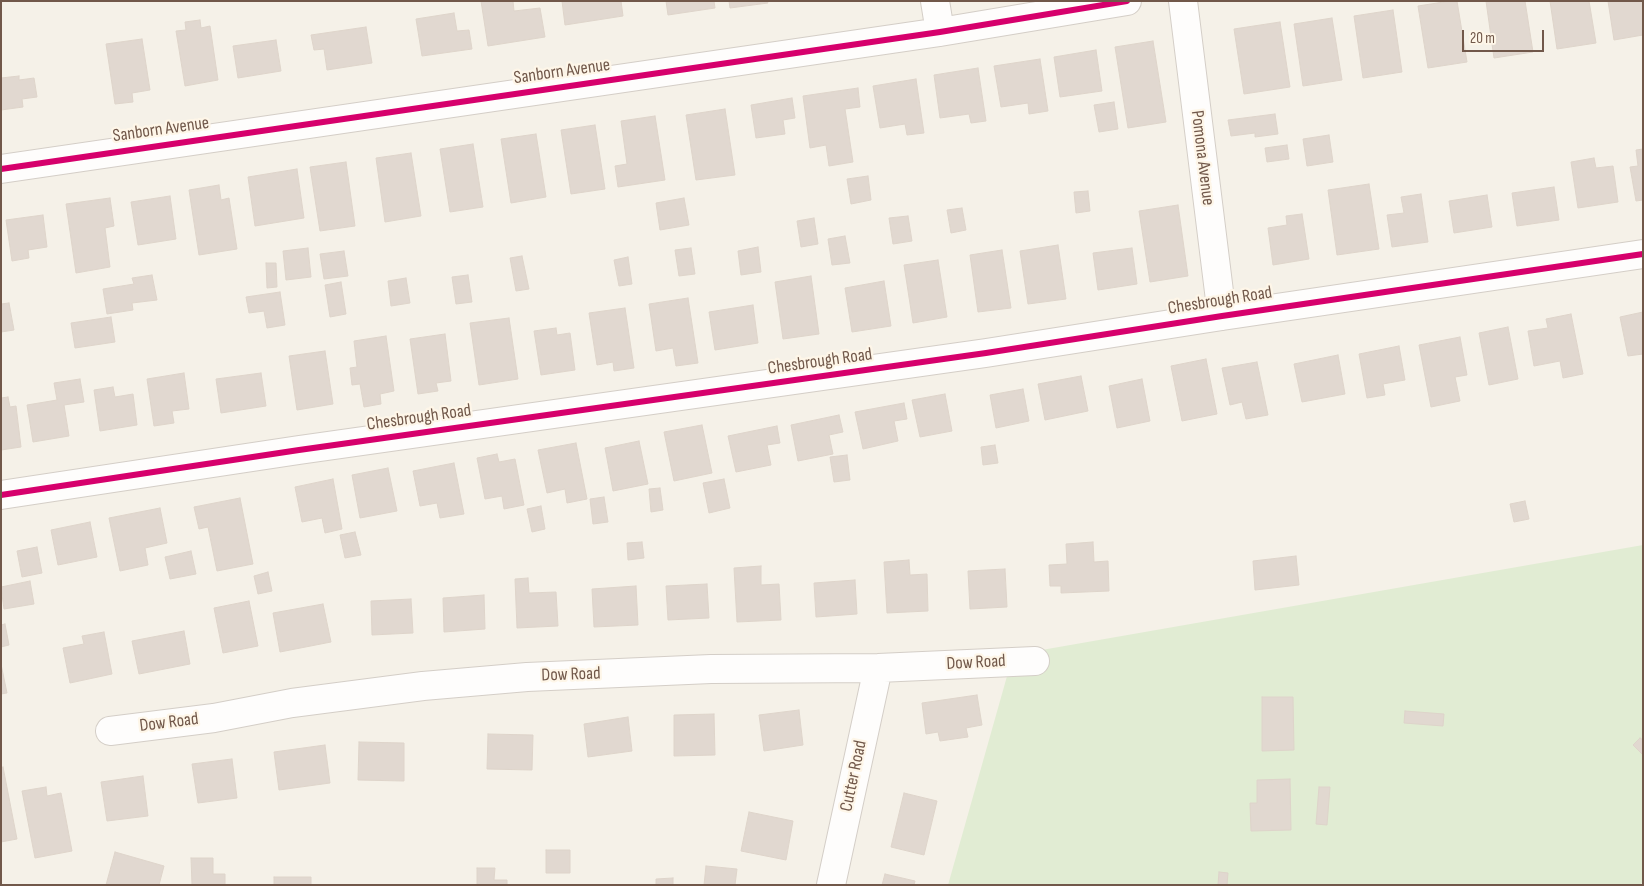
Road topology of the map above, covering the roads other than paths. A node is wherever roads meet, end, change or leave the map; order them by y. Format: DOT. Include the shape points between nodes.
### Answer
graph roads {
  1 [pos="935,1"];
  2 [pos="1127,1"];
  3 [pos="1183,1"];
  4 [pos="940,32"];
  5 [pos="1,169"];
  6 [pos="1643,254"];
  7 [pos="1222,316"];
  8 [pos="1,495"];
  9 [pos="1034,661"];
  10 [pos="878,668"];
  11 [pos="110,730"];
  12 [pos="831,885"];
  1 -- 4 [label="street"];
  2 -- 4 [label="street, Sanborn Avenue"];
  3 -- 7 [label="street, Pomona Avenue"];
  4 -- 5 [label="street, Sanborn Avenue"];
  6 -- 7 [label="street, Chesbrough Road"];
  7 -- 8 [label="street, Chesbrough Road"];
  9 -- 10 [label="street, Dow Road"];
  10 -- 11 [label="street, Dow Road" via="711,669 527,676 404,688 292,703 214,718"];
  10 -- 12 [label="street, Cutter Road"];
}
